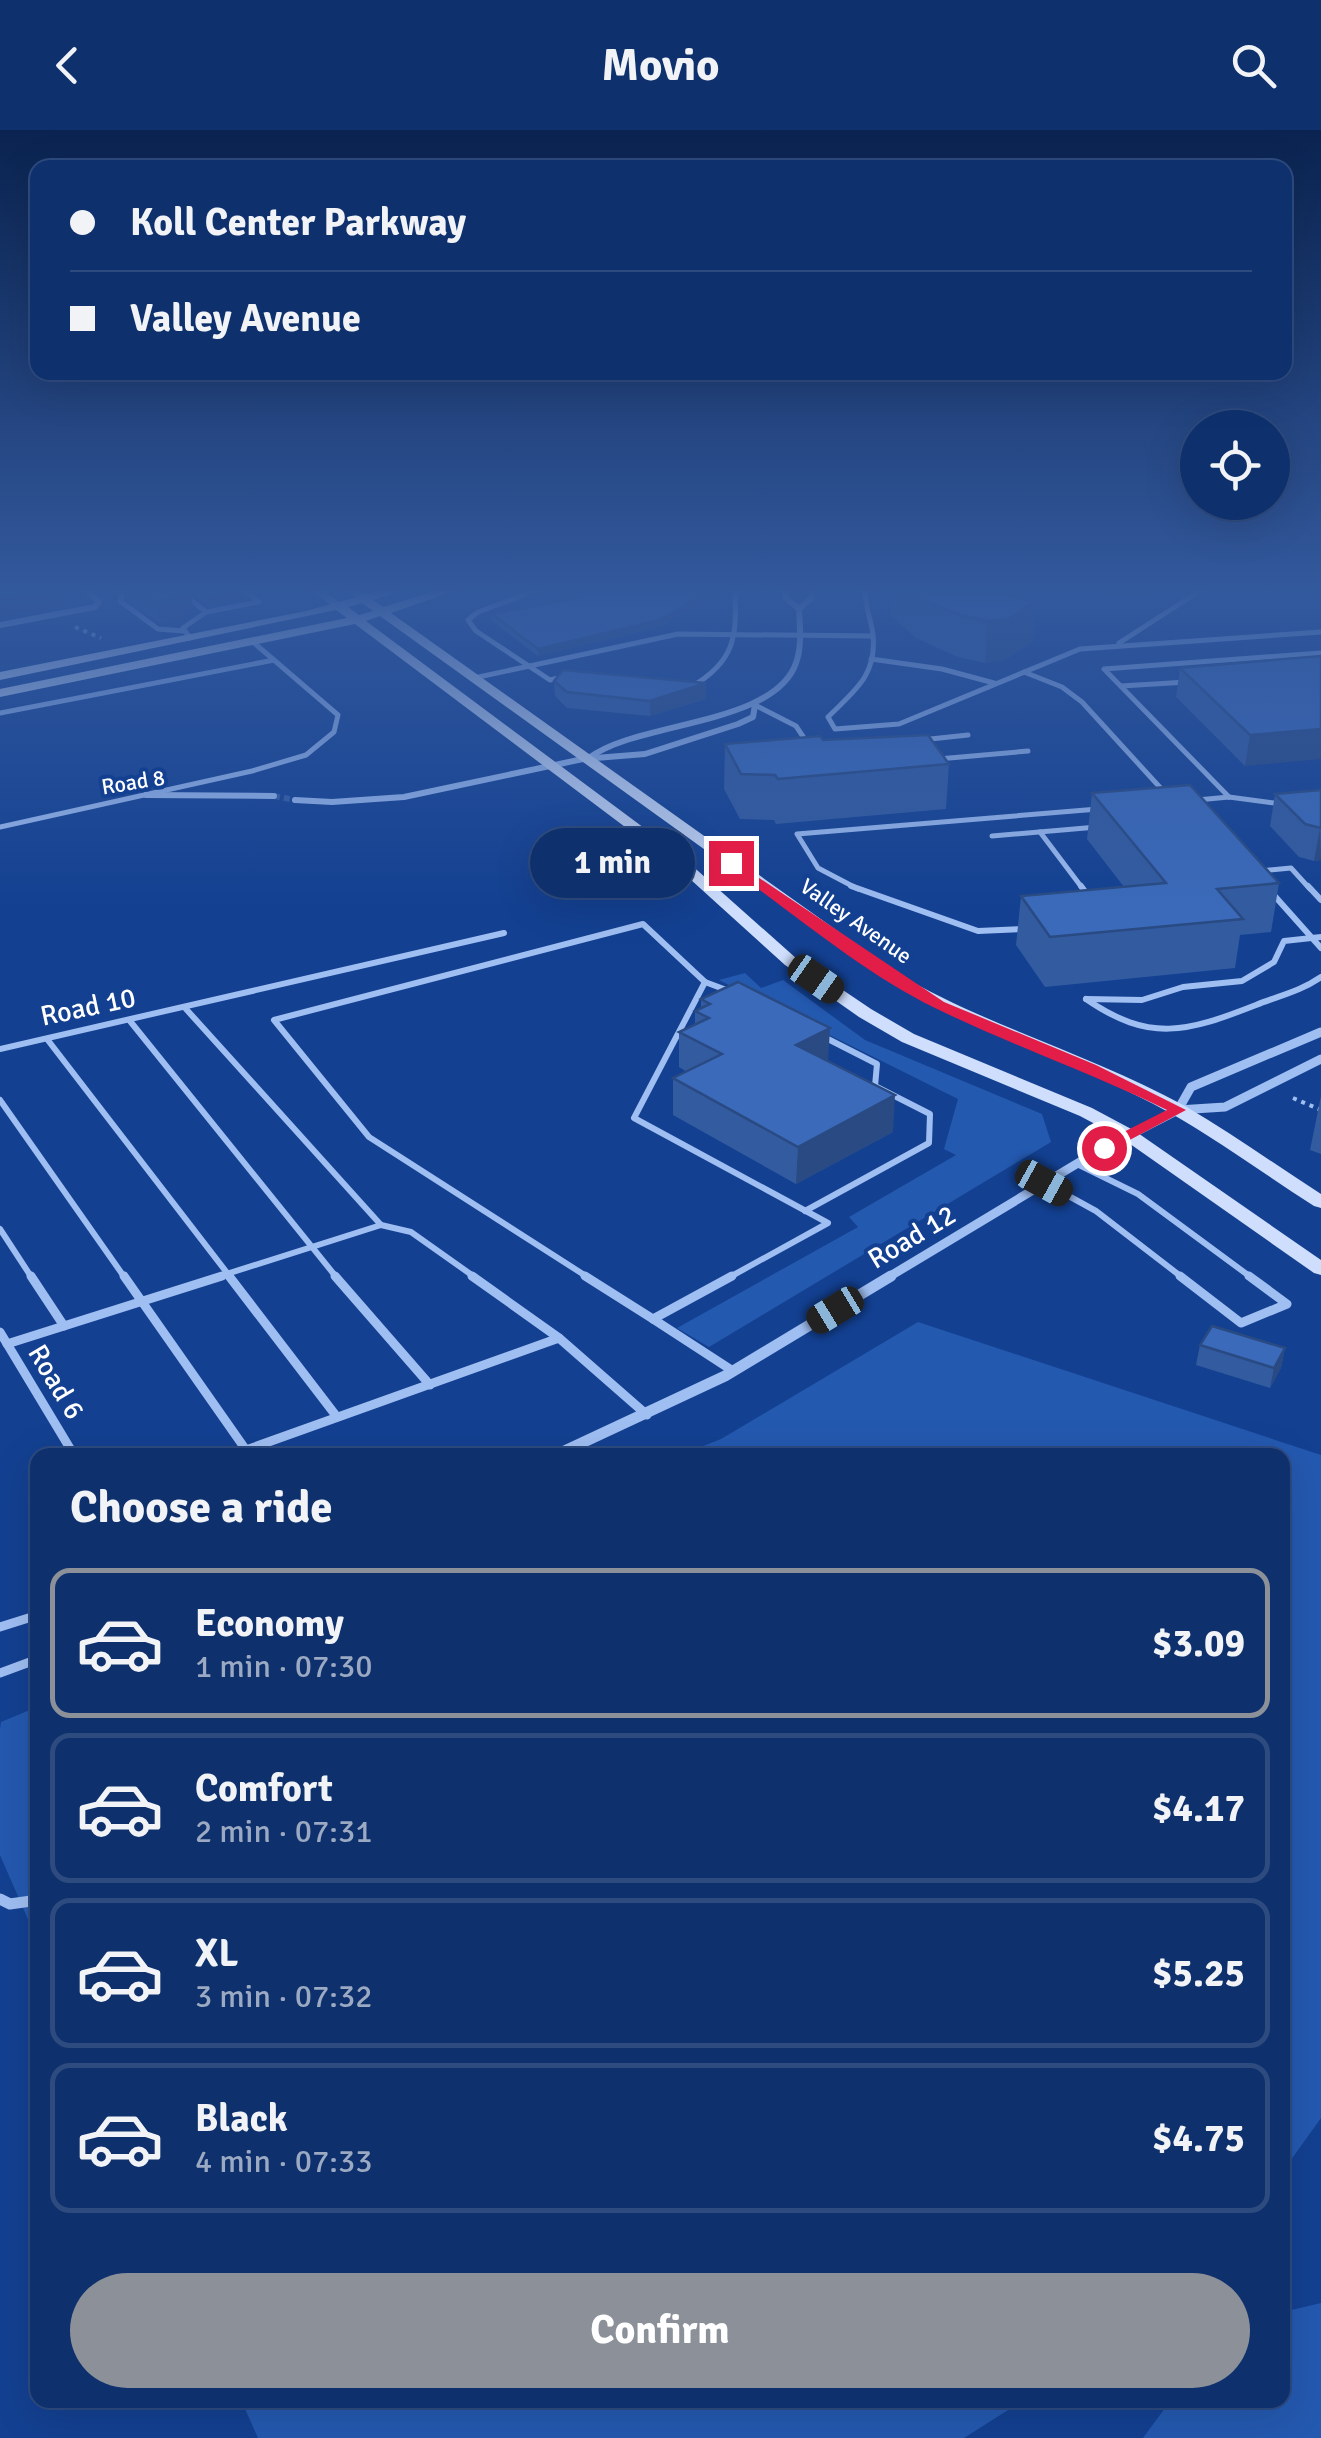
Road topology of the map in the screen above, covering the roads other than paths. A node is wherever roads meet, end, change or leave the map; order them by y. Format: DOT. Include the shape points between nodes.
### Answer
graph roads {
  1 [pos="95,695"];
  2 [pos="314,695"];
  3 [pos="460,695"];
  4 [pos="498,695"];
  5 [pos="769,695"];
  6 [pos="850,695"];
  7 [pos="968,695"];
  8 [pos="1072,695"];
  9 [pos="1128,695"];
  10 [pos="755,705"];
  11 [pos="0,713"];
  12 [pos="968,736"];
  13 [pos="910,741"];
  14 [pos="1028,751"];
  15 [pos="792,752"];
  16 [pos="588,758"];
  17 [pos="936,759"];
  18 [pos="554,766"];
  19 [pos="146,795"];
  20 [pos="274,796"];
  21 [pos="1229,798"];
  22 [pos="295,800"];
  23 [pos="1192,801"];
  24 [pos="1156,804"];
  25 [pos="1285,804"];
  26 [pos="1109,808"];
  27 [pos="1114,826"];
  28 [pos="0,827"];
  29 [pos="1040,832"];
  30 [pos="992,836"];
  31 [pos="1321,900"];
  32 [pos="1098,908"];
  33 [pos="1036,929"];
  34 [pos="504,933"];
  35 [pos="1317,938"];
  36 [pos="1321,948"];
  37 [pos="1321,976"];
  38 [pos="704,982"];
  39 [pos="746,996"];
  40 [pos="186,1009"];
  41 [pos="130,1021"];
  42 [pos="812,1030"];
  43 [pos="1321,1032"];
  44 [pos="48,1039"];
  45 [pos="0,1049"];
  46 [pos="1321,1059"];
  47 [pos="0,1100"];
  48 [pos="1178,1110"];
  49 [pos="1129,1135"];
  50 [pos="1077,1164"];
  51 [pos="1044,1183"];
  52 [pos="1321,1202"];
  53 [pos="805,1210"];
  54 [pos="381,1224"];
  55 [pos="0,1229"];
  56 [pos="310,1247"];
  57 [pos="1321,1269"];
  58 [pos="227,1274"];
  59 [pos="142,1301"];
  60 [pos="650,1321"];
  61 [pos="64,1326"];
  62 [pos="0,1332"];
  63 [pos="559,1338"];
  64 [pos="8,1344"];
  65 [pos="733,1371"];
  66 [pos="430,1385"];
  67 [pos="647,1416"];
  68 [pos="337,1417"];
  69 [pos="70,1448"];
  70 [pos="245,1448"];
  71 [pos="252,1448"];
  72 [pos="572,1448"];
  73 [pos="30,1618"];
  74 [pos="0,1628"];
  75 [pos="30,1662"];
  76 [pos="0,1673"];
  77 [pos="0,1898"];
  78 [pos="30,1901"];
  1 -- 11 [label="lane"];
  2 -- 19 [label="lane" via="338,715 334,732 306,755"];
  3 -- 18 [label="main road"];
  4 -- 16 [label="main road, Valley Avenue"];
  5 -- 10 [label="street"];
  6 -- 7 [label="lane" via="828,717 835,729 899,724"];
  8 -- 24 [label="lane" via="1173,802"];
  9 -- 21 [label="lane"];
  10 -- 15 [label="lane" via="796,726 812,750"];
  10 -- 16 [label="street" via="606,745"];
  10 -- 16 [label="street" via="754,716 682,744 627,758"];
  12 -- 13 [label="lane"];
  14 -- 17 [label="lane"];
  16 -- 18 [label="street"];
  16 -- 48 [label="main road, Valley Avenue" via="908,986"];
  18 -- 22 [label="street" via="413,798"];
  18 -- 49 [label="main road" via="674,856 791,962 865,1013"];
  19 -- 20 [label="street, Road 8"];
  19 -- 28 [label="lane, Road 8"];
  21 -- 23 [label="lane"];
  21 -- 25 [label="lane"];
  26 -- 33 [label="lane" via="797,834 818,868 839,882 978,931"];
  27 -- 29 [label="lane"];
  29 -- 30 [label="lane"];
  29 -- 32 [label="lane"];
  31 -- 35 [label="lane" via="1291,868 1254,872"];
  34 -- 40 [label="lane, Road 10"];
  35 -- 36 [label="lane"];
  35 -- 37 [label="lane" via="1284,941 1274,962 1242,981 1183,987 1142,1000 1086,999 1110,1018 1167,1033 1192,1030"];
  38 -- 39 [label="lane"];
  38 -- 53 [label="lane" via="634,1118"];
  38 -- 60 [label="lane" via="643,924 274,1020 369,1137"];
  40 -- 41 [label="lane, Road 10"];
  40 -- 54 [label="lane"];
  41 -- 44 [label="lane, Road 10"];
  41 -- 56 [label="lane"];
  42 -- 53 [label="lane" via="877,1064 875,1086 930,1114 930,1128 929,1143"];
  43 -- 48 [label="street" via="1191,1087"];
  44 -- 45 [label="lane, Road 10"];
  44 -- 58 [label="lane"];
  46 -- 48 [label="street" via="1225,1107"];
  47 -- 59 [label="lane"];
  48 -- 49 [label="street, Road 12"];
  48 -- 52 [label="main road, Valley Avenue"];
  49 -- 50 [label="street, Road 12"];
  49 -- 57 [label="main road"];
  50 -- 51 [label="street, Road 12"];
  50 -- 51 [label="lane" via="1138,1194 1287,1304 1241,1323 1096,1211"];
  51 -- 65 [label="street, Road 12"];
  53 -- 60 [label="lane" via="828,1224"];
  54 -- 56 [label="lane"];
  54 -- 63 [label="lane" via="411,1232"];
  55 -- 61 [label="lane"];
  56 -- 58 [label="lane"];
  56 -- 66 [label="lane"];
  58 -- 59 [label="lane"];
  58 -- 68 [label="lane"];
  59 -- 61 [label="lane"];
  59 -- 70 [label="lane"];
  60 -- 65 [label="lane"];
  61 -- 64 [label="lane"];
  62 -- 64 [label="lane, Road 6"];
  63 -- 66 [label="lane"];
  63 -- 67 [label="lane"];
  64 -- 69 [label="lane, Road 6"];
  65 -- 67 [label="street, Road 12"];
  66 -- 68 [label="lane"];
  67 -- 72 [label="street, Road 12"];
  68 -- 71 [label="lane"];
  73 -- 74 [label="lane"];
  75 -- 76 [label="lane"];
  77 -- 78 [label="lane"];
}
